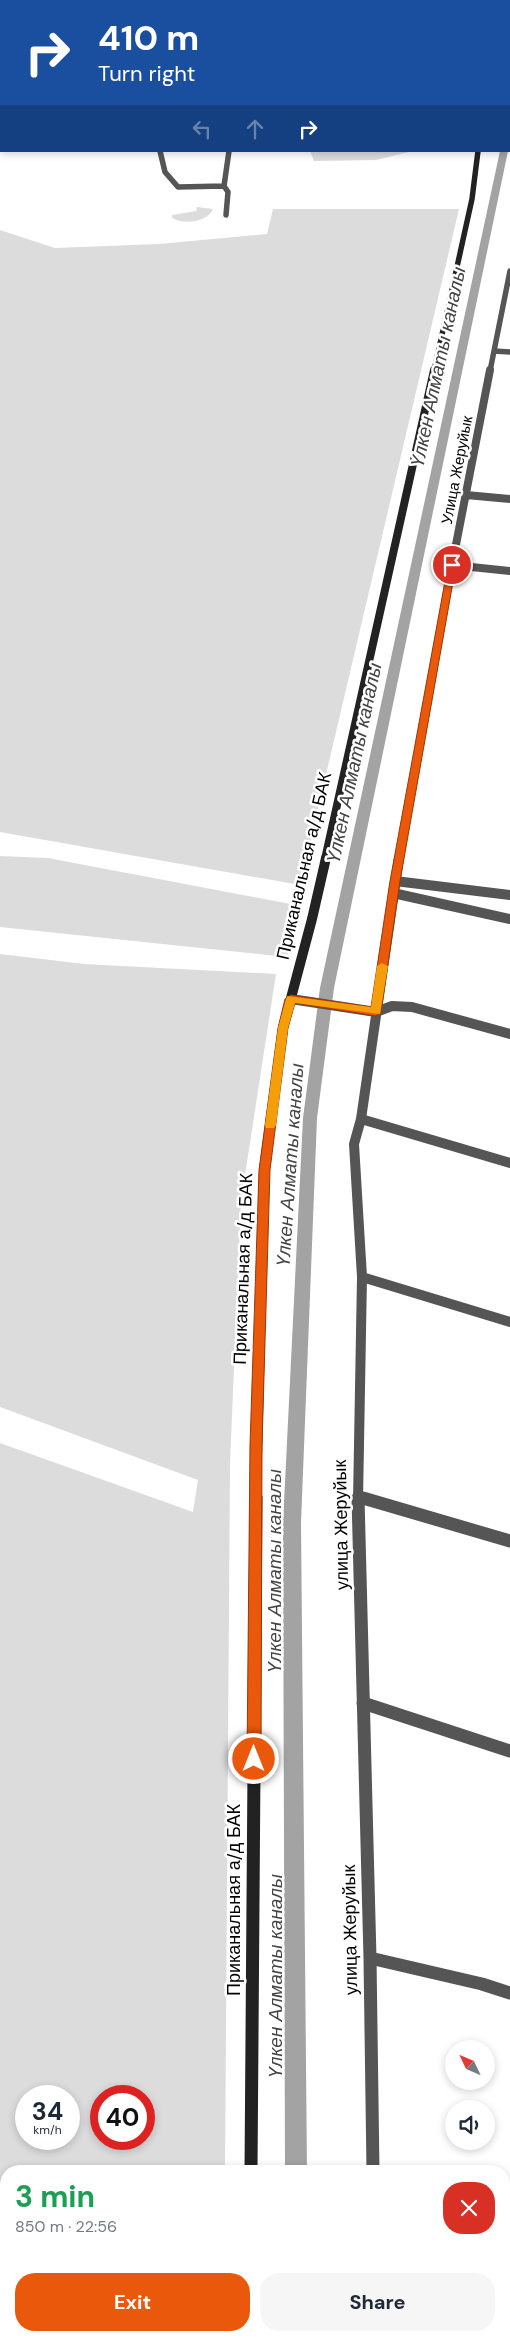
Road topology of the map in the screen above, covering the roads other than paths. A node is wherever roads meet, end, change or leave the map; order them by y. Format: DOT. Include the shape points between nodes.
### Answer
graph roads {
  1 [pos="160,152"];
  2 [pos="229,152"];
  3 [pos="478,152"];
  4 [pos="224,186"];
  5 [pos="226,215"];
  6 [pos="510,271"];
  7 [pos="494,350"];
  8 [pos="510,352"];
  9 [pos="466,495"];
  10 [pos="510,499"];
  11 [pos="452,565"];
  12 [pos="510,571"];
  13 [pos="395,881"];
  14 [pos="393,893"];
  15 [pos="510,895"];
  16 [pos="510,919"];
  17 [pos="291,999"];
  18 [pos="376,1012"];
  19 [pos="510,1034"];
  20 [pos="361,1119"];
  21 [pos="510,1163"];
  22 [pos="362,1276"];
  23 [pos="510,1322"];
  24 [pos="358,1497"];
  25 [pos="510,1541"];
  26 [pos="363,1703"];
  27 [pos="510,1751"];
  28 [pos="370,1958"];
  29 [pos="510,1993"];
  30 [pos="251,2165"];
  31 [pos="372,2165"];
  1 -- 4 [label="street" via="160,164 165,175 178,187"];
  2 -- 4 [label="street"];
  3 -- 17 [label="street, Приканальная а/д БАК" via="472,199 386,589"];
  4 -- 5 [label="street" via="228,192"];
  6 -- 7 [label="street, Улица Жеруйык"];
  7 -- 8 [label="street"];
  7 -- 9 [label="street, Улица Жеруйык"];
  9 -- 10 [label="street"];
  9 -- 11 [label="street, Улица Жеруйык"];
  11 -- 12 [label="street"];
  11 -- 13 [label="street, Улица Жеруйык"];
  13 -- 14 [label="street, улица Жеруйык"];
  13 -- 15 [label="street"];
  14 -- 16 [label="street"];
  14 -- 18 [label="street, улица Жеруйык"];
  17 -- 18 [label="street"];
  17 -- 30 [label="street, Приканальная а/д БАК" via="283,1028 264,1179 256,1445"];
  18 -- 19 [label="street" via="392,1006 412,1007"];
  18 -- 20 [label="street, улица Жеруйык"];
  20 -- 21 [label="street"];
  20 -- 22 [label="street, улица Жеруйык" via="354,1144"];
  22 -- 23 [label="street"];
  22 -- 24 [label="street, улица Жеруйык"];
  24 -- 25 [label="street"];
  24 -- 26 [label="street, улица Жеруйык"];
  26 -- 27 [label="street"];
  26 -- 28 [label="street, улица Жеруйык"];
  28 -- 29 [label="street"];
  28 -- 31 [label="street, улица Жеруйык"];
}
